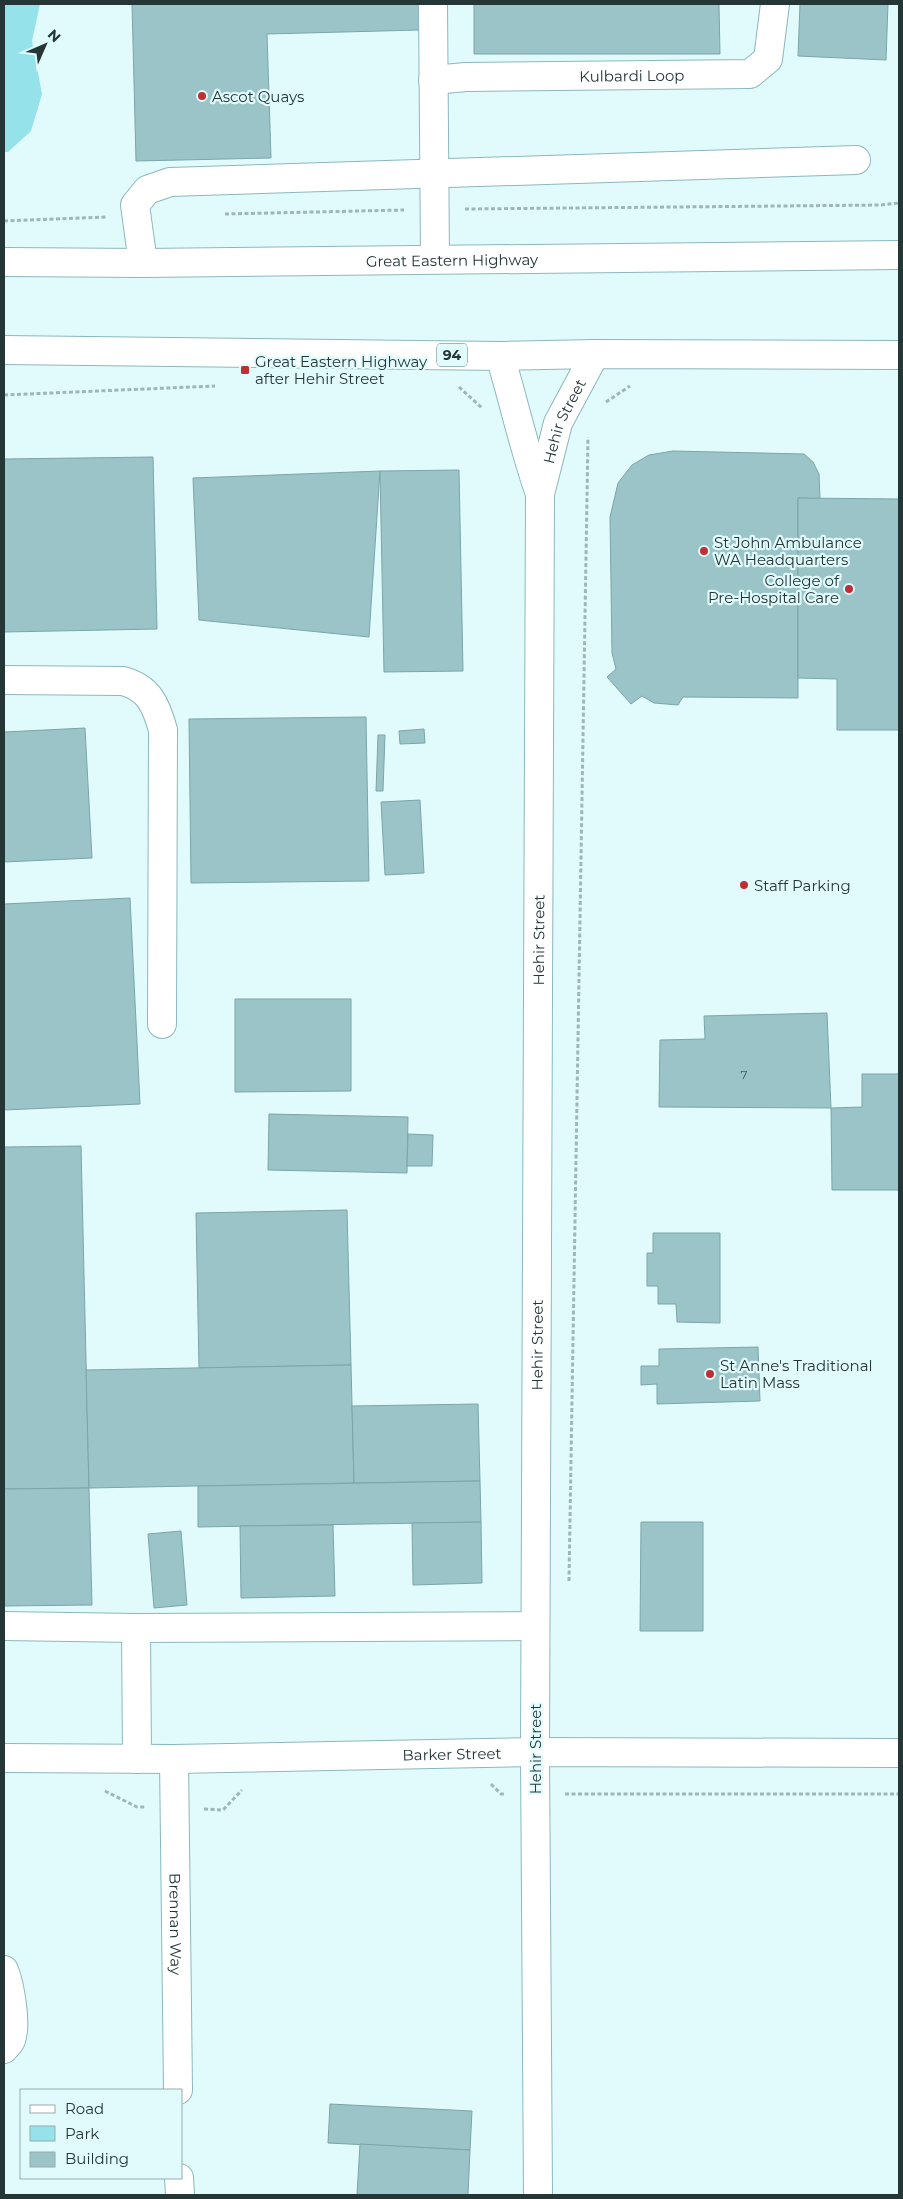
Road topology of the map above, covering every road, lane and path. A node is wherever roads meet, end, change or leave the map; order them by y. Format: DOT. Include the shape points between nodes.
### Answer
graph roads {
  1 [pos="433,4"];
  2 [pos="776,4"];
  3 [pos="434,80"];
  4 [pos="856,160"];
  5 [pos="435,173"];
  6 [pos="899,255"];
  7 [pos="435,259"];
  8 [pos="4,262"];
  9 [pos="143,263"];
  10 [pos="4,350"];
  11 [pos="595,354"];
  12 [pos="899,355"];
  13 [pos="500,356"];
  14 [pos="453,381"];
  15 [pos="633,384"];
  16 [pos="218,386"];
  17 [pos="4,394"];
  18 [pos="589,414"];
  19 [pos="562,415"];
  20 [pos="518,417"];
  21 [pos="540,494"];
  22 [pos="4,680"];
  23 [pos="162,1024"];
  24 [pos="569,1583"];
  25 [pos="4,1626"];
  26 [pos="535,1626"];
  27 [pos="136,1628"];
  28 [pos="535,1752"];
  29 [pos="566,1752"];
  30 [pos="899,1753"];
  31 [pos="4,1758"];
  32 [pos="174,1758"];
  33 [pos="137,1759"];
  34 [pos="486,1778"];
  35 [pos="98,1787"];
  36 [pos="242,1789"];
  37 [pos="535,1794"];
  38 [pos="565,1794"];
  39 [pos="899,1794"];
  40 [pos="175,1808"];
  41 [pos="4,1970"];
  42 [pos="4,2049"];
  43 [pos="178,2089"];
  44 [pos="179,2179"];
  45 [pos="180,2195"];
  46 [pos="538,2195"];
  1 -- 3 [label="main road"];
  2 -- 3 [label="main road, Kulbardi Loop" via="768,60 750,74"];
  3 -- 5 [label="main road"];
  4 -- 5 [label="main road"];
  5 -- 7 [label="main road"];
  5 -- 9 [label="main road" via="170,182 147,190 136,205"];
  6 -- 7 [label="main road, Great Eastern Highway"];
  7 -- 9 [label="main road, Great Eastern Highway"];
  8 -- 9 [label="main road, Great Eastern Highway"];
  10 -- 13 [label="main road, 94"];
  11 -- 12 [label="main road, 94"];
  11 -- 13 [label="main road, 94"];
  11 -- 19 [label="main road, Hehir Street"];
  13 -- 20 [label="main road, Hehir Street"];
  14 -- 20 [label="path" via="492,418"];
  15 -- 18 [label="path"];
  16 -- 17 [label="path"];
  18 -- 19 [label="path"];
  18 -- 24 [label="path"];
  19 -- 21 [label="main road, Hehir Street"];
  20 -- 21 [label="main road, Hehir Street" via="527,458"];
  21 -- 26 [label="main road, Hehir Street"];
  22 -- 23 [label="main road" via="123,681 141,688 154,703 163,730"];
  25 -- 27 [label="main road"];
  26 -- 27 [label="main road"];
  26 -- 28 [label="main road, Hehir Street"];
  27 -- 33 [label="main road"];
  28 -- 29 [label="main road, Barker Street"];
  28 -- 32 [label="main road, Barker Street"];
  28 -- 37 [label="main road, Hehir Street"];
  29 -- 30 [label="main road, Barker Street"];
  29 -- 38 [label="path"];
  31 -- 33 [label="main road, Barker Street"];
  32 -- 33 [label="main road, Barker Street"];
  32 -- 40 [label="main road, Brennan Way"];
  34 -- 37 [label="path" via="501,1794"];
  35 -- 40 [label="path" via="137,1806"];
  36 -- 40 [label="path" via="223,1810"];
  37 -- 38 [label="path"];
  37 -- 46 [label="main road, Hehir Street"];
  38 -- 39 [label="path"];
  40 -- 43 [label="main road, Brennan Way"];
  41 -- 42 [label="main road" via="13,2023 11,2041"];
  44 -- 45 [label="main road"];
}
